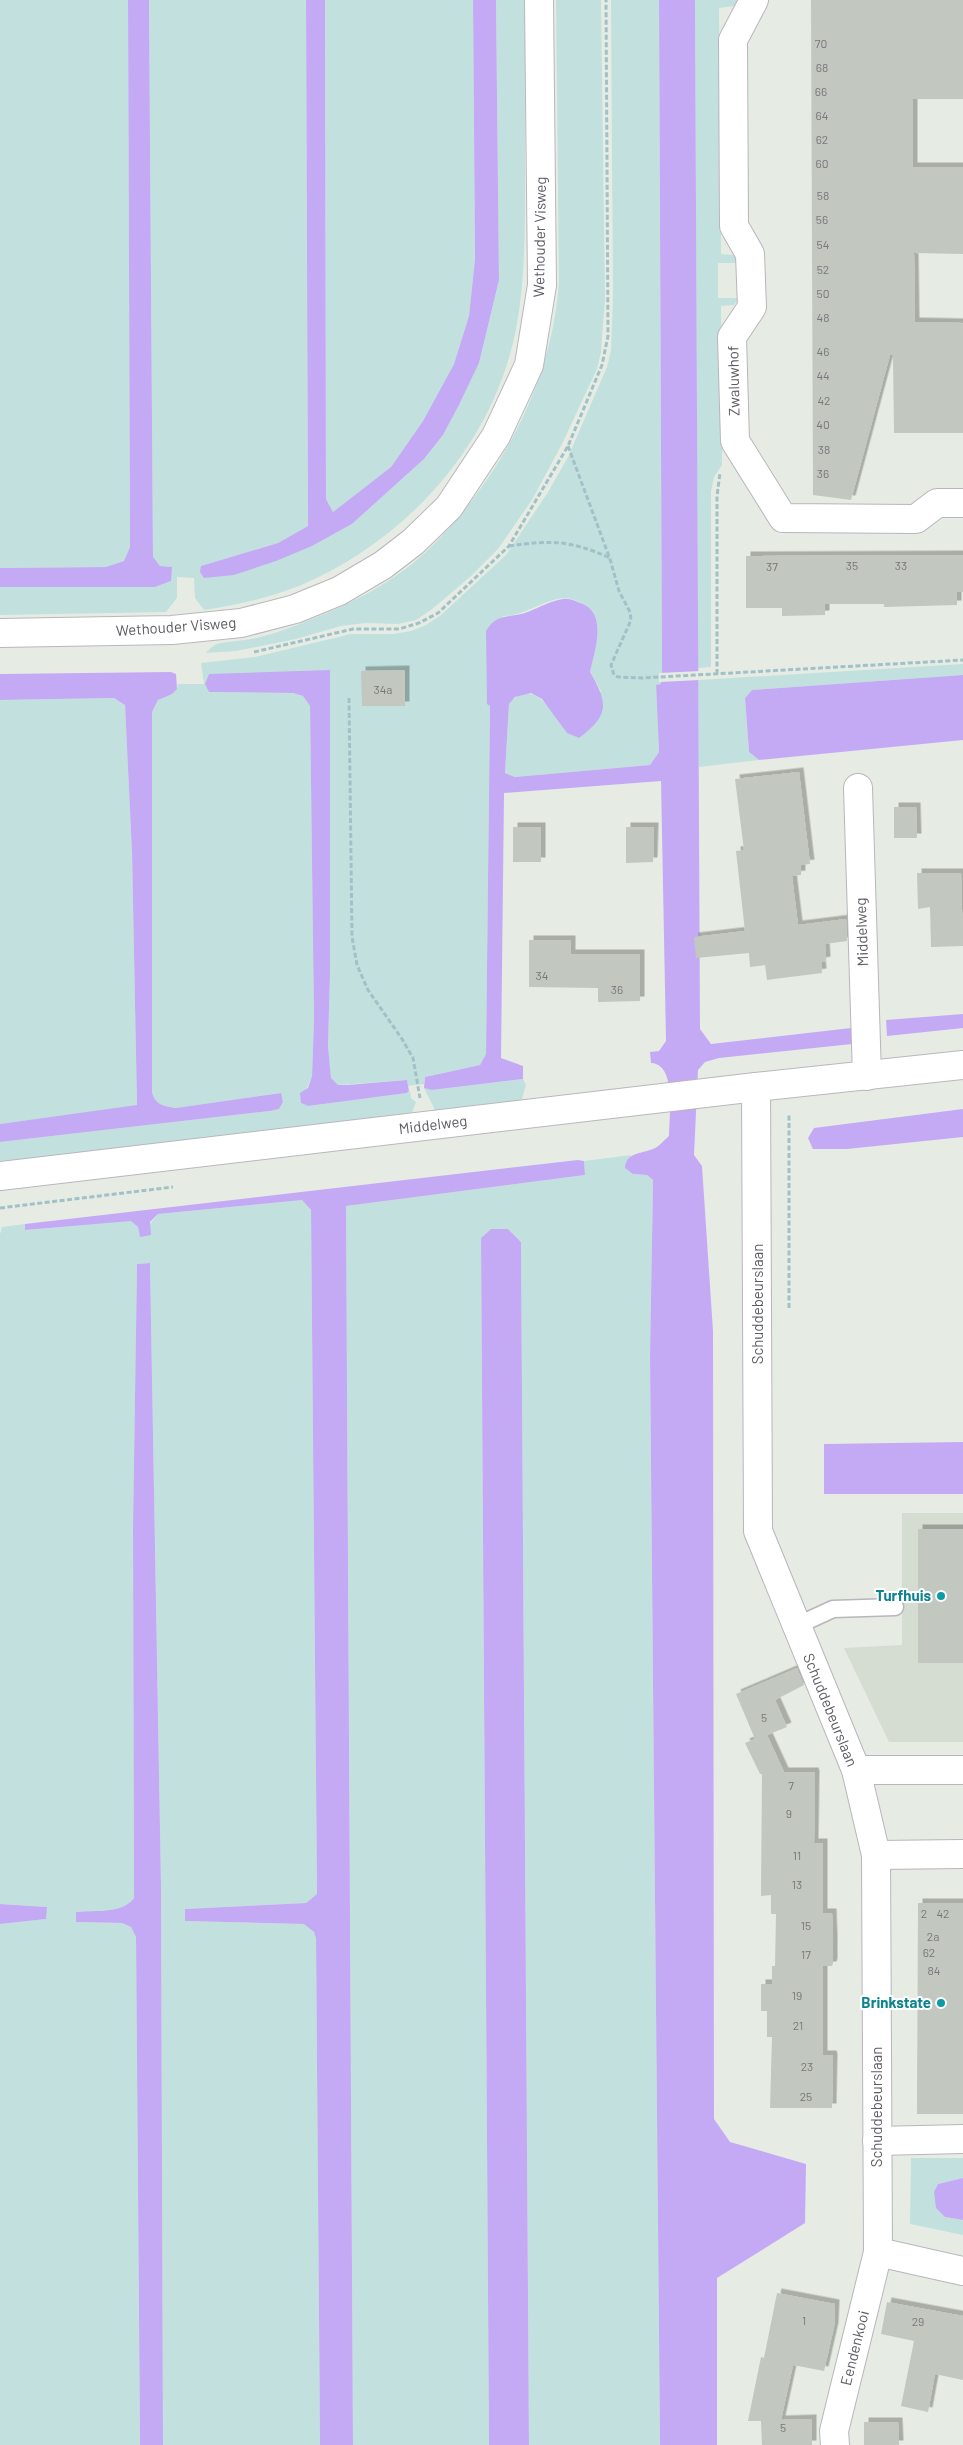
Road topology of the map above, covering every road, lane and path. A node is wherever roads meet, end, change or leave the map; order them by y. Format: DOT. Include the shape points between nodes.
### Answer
graph roads {
  1 [pos="539,0"];
  2 [pos="606,0"];
  3 [pos="754,0"];
  4 [pos="735,442"];
  5 [pos="568,446"];
  6 [pos="963,503"];
  7 [pos="509,546"];
  8 [pos="610,558"];
  9 [pos="0,633"];
  10 [pos="250,652"];
  11 [pos="963,660"];
  12 [pos="715,674"];
  13 [pos="349,698"];
  14 [pos="858,788"];
  15 [pos="963,1065"];
  16 [pos="867,1076"];
  17 [pos="756,1087"];
  18 [pos="789,1115"];
  19 [pos="423,1126"];
  20 [pos="0,1176"];
  21 [pos="788,1310"];
  22 [pos="895,1607"];
  23 [pos="796,1626"];
  24 [pos="856,1770"];
  25 [pos="963,1770"];
  26 [pos="963,1854"];
  27 [pos="876,1855"];
  28 [pos="963,2139"];
  29 [pos="877,2141"];
  30 [pos="878,2252"];
  31 [pos="963,2271"];
  32 [pos="835,2445"];
  1 -- 9 [label="street, Wethouder Visweg" via="542,285 529,365 496,436 449,507 414,542 383,565 296,609 205,628"];
  2 -- 5 [label="path" via="608,336 602,365"];
  3 -- 4 [label="street, Zwaluwhof" via="734,40 734,226 750,254 752,307 732,337"];
  4 -- 6 [label="street" via="783,518 916,519 937,503"];
  4 -- 12 [label="path" via="718,478"];
  5 -- 7 [label="path"];
  5 -- 8 [label="path"];
  7 -- 8 [label="path" via="550,541 592,550"];
  7 -- 10 [label="path" via="438,613 419,623 399,629 353,629"];
  8 -- 12 [label="path" via="631,620 611,670 618,677 642,678"];
  11 -- 12 [label="path"];
  13 -- 19 [label="path" via="352,937 357,965 368,990 412,1058"];
  14 -- 16 [label="street, Middelweg"];
  15 -- 16 [label="street, Middelweg"];
  16 -- 17 [label="street, Middelweg"];
  17 -- 19 [label="street, Middelweg"];
  17 -- 23 [label="street, Schuddebeurslaan" via="758,1531"];
  18 -- 21 [label="path, Schuddebeurslaan"];
  19 -- 20 [label="street, Middelweg"];
  22 -- 23 [label="lane" via="833,1609"];
  23 -- 24 [label="street, Schuddebeurslaan"];
  24 -- 25 [label="street"];
  24 -- 27 [label="street, Schuddebeurslaan"];
  26 -- 27 [label="street"];
  27 -- 29 [label="street, Schuddebeurslaan"];
  28 -- 29 [label="street"];
  29 -- 30 [label="street, Schuddebeurslaan"];
  30 -- 31 [label="street"];
  30 -- 32 [label="street, Eendenkooi" via="834,2431"];
}
